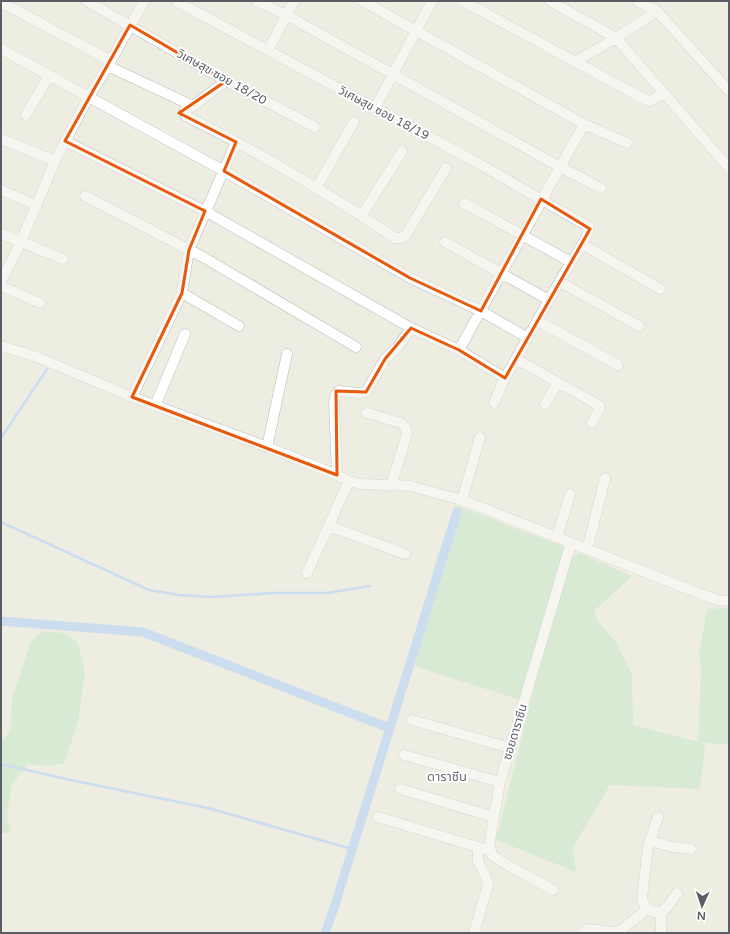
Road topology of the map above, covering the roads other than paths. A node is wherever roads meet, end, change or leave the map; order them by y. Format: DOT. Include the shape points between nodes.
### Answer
graph roads {
  1 [pos="87,1"];
  2 [pos="144,1"];
  3 [pos="176,1"];
  4 [pos="258,1"];
  5 [pos="294,1"];
  6 [pos="362,1"];
  7 [pos="432,1"];
  8 [pos="463,1"];
  9 [pos="550,1"];
  10 [pos="637,1"];
  11 [pos="1,2"];
  12 [pos="656,11"];
  13 [pos="286,15"];
  14 [pos="130,25"];
  15 [pos="417,31"];
  16 [pos="616,38"];
  17 [pos="268,50"];
  18 [pos="2,52"];
  19 [pos="575,62"];
  20 [pos="109,64"];
  21 [pos="394,74"];
  22 [pos="49,76"];
  23 [pos="226,81"];
  24 [pos="729,91"];
  25 [pos="664,93"];
  26 [pos="88,98"];
  27 [pos="192,106"];
  28 [pos="375,108"];
  29 [pos="26,115"];
  30 [pos="354,122"];
  31 [pos="584,124"];
  32 [pos="315,127"];
  33 [pos="1,139"];
  34 [pos="66,141"];
  35 [pos="236,142"];
  36 [pos="627,143"];
  37 [pos="402,152"];
  38 [pos="55,161"];
  39 [pos="560,167"];
  40 [pos="446,168"];
  41 [pos="729,168"];
  42 [pos="224,171"];
  43 [pos="316,188"];
  44 [pos="601,188"];
  45 [pos="1,190"];
  46 [pos="85,196"];
  47 [pos="542,199"];
  48 [pos="464,203"];
  49 [pos="36,205"];
  50 [pos="205,211"];
  51 [pos="362,215"];
  52 [pos="1,234"];
  53 [pos="523,236"];
  54 [pos="21,242"];
  55 [pos="445,242"];
  56 [pos="582,244"];
  57 [pos="189,250"];
  58 [pos="63,259"];
  59 [pos="571,262"];
  60 [pos="502,274"];
  61 [pos="1,281"];
  62 [pos="560,282"];
  63 [pos="1,286"];
  64 [pos="660,289"];
  65 [pos="182,293"];
  66 [pos="548,300"];
  67 [pos="40,303"];
  68 [pos="481,311"];
  69 [pos="538,320"];
  70 [pos="239,326"];
  71 [pos="639,326"];
  72 [pos="411,328"];
  73 [pos="185,334"];
  74 [pos="528,338"];
  75 [pos="1,346"];
  76 [pos="356,347"];
  77 [pos="458,350"];
  78 [pos="287,354"];
  79 [pos="516,359"];
  80 [pos="618,365"];
  81 [pos="505,378"];
  82 [pos="558,383"];
  83 [pos="132,397"];
  84 [pos="494,403"];
  85 [pos="545,404"];
  86 [pos="155,406"];
  87 [pos="367,413"];
  88 [pos="592,423"];
  89 [pos="480,437"];
  90 [pos="267,447"];
  91 [pos="337,474"];
  92 [pos="605,478"];
  93 [pos="349,481"];
  94 [pos="391,486"];
  95 [pos="570,494"];
  96 [pos="462,500"];
  97 [pos="329,526"];
  98 [pos="557,538"];
  99 [pos="571,543"];
  100 [pos="588,550"];
  101 [pos="405,554"];
  102 [pos="307,573"];
  103 [pos="729,601"];
  104 [pos="412,720"];
  105 [pos="510,748"];
  106 [pos="404,755"];
  107 [pos="500,782"];
  108 [pos="400,789"];
  109 [pos="378,817"];
  110 [pos="494,817"];
  111 [pos="658,817"];
  112 [pos="649,841"];
  113 [pos="478,847"];
  114 [pos="691,849"];
  115 [pos="491,851"];
  116 [pos="552,890"];
  117 [pos="677,893"];
  118 [pos="647,909"];
  119 [pos="661,913"];
  120 [pos="474,933"];
  121 [pos="582,933"];
  122 [pos="661,933"];
  1 -- 14 [label="street, วิเศษสุข ซอย 18/20"];
  2 -- 14 [label="street"];
  3 -- 17 [label="street, วิเศษสุข ซอย 18/19"];
  4 -- 13 [label="street"];
  5 -- 13 [label="street"];
  6 -- 15 [label="street"];
  7 -- 15 [label="street"];
  8 -- 19 [label="street"];
  9 -- 16 [label="street"];
  10 -- 12 [label="street"];
  11 -- 20 [label="street"];
  12 -- 16 [label="street"];
  12 -- 24 [label="street"];
  13 -- 17 [label="street"];
  13 -- 21 [label="street"];
  14 -- 20 [label="street"];
  14 -- 23 [label="street, วิเศษสุข ซอย 18/20"];
  15 -- 21 [label="street"];
  15 -- 31 [label="street"];
  16 -- 19 [label="street"];
  16 -- 25 [label="street"];
  17 -- 28 [label="street, วิเศษสุข ซอย 18/19"];
  18 -- 22 [label="street"];
  19 -- 25 [label="street" via="650,102"];
  20 -- 26 [label="street"];
  20 -- 27 [label="street"];
  21 -- 28 [label="street"];
  21 -- 39 [label="street"];
  22 -- 26 [label="street"];
  22 -- 29 [label="street"];
  23 -- 27 [label="street"];
  23 -- 32 [label="street, วิเศษสุข ซอย 18/20"];
  25 -- 41 [label="street"];
  26 -- 34 [label="street"];
  26 -- 42 [label="street"];
  27 -- 35 [label="street" via="185,110 186,116"];
  28 -- 47 [label="street, วิเศษสุข ซอย 18/19"];
  30 -- 43 [label="street"];
  31 -- 36 [label="street"];
  31 -- 39 [label="street"];
  33 -- 38 [label="street"];
  34 -- 38 [label="street"];
  34 -- 50 [label="street"];
  35 -- 42 [label="street"];
  35 -- 43 [label="street"];
  37 -- 51 [label="street"];
  38 -- 49 [label="street"];
  39 -- 44 [label="street"];
  39 -- 47 [label="street"];
  40 -- 51 [label="street" via="405,236 395,238"];
  42 -- 50 [label="street"];
  42 -- 68 [label="street" via="410,278"];
  43 -- 51 [label="street"];
  45 -- 49 [label="street"];
  46 -- 57 [label="street"];
  47 -- 53 [label="street"];
  47 -- 56 [label="street, วิเศษสุข ซอย 18/19" via="590,229"];
  48 -- 53 [label="street"];
  49 -- 54 [label="street"];
  50 -- 57 [label="street"];
  50 -- 72 [label="street"];
  52 -- 54 [label="street"];
  53 -- 59 [label="street"];
  53 -- 60 [label="street"];
  54 -- 58 [label="street"];
  54 -- 61 [label="street"];
  55 -- 60 [label="street"];
  56 -- 59 [label="street"];
  56 -- 64 [label="street"];
  57 -- 65 [label="street"];
  57 -- 76 [label="street"];
  59 -- 62 [label="street"];
  60 -- 66 [label="street"];
  60 -- 68 [label="street"];
  62 -- 66 [label="street"];
  62 -- 71 [label="street"];
  63 -- 67 [label="street"];
  65 -- 70 [label="street"];
  65 -- 83 [label="street"];
  66 -- 69 [label="street"];
  68 -- 74 [label="street"];
  68 -- 77 [label="street"];
  69 -- 74 [label="street"];
  69 -- 80 [label="street"];
  72 -- 77 [label="street"];
  72 -- 91 [label="street" via="397,348 385,359 366,392 339,391 336,394 334,402"];
  73 -- 86 [label="street"];
  74 -- 79 [label="street"];
  75 -- 83 [label="street" via="37,357"];
  77 -- 81 [label="street"];
  78 -- 90 [label="street"];
  79 -- 81 [label="street"];
  79 -- 82 [label="street"];
  81 -- 84 [label="street"];
  82 -- 85 [label="street"];
  82 -- 88 [label="street" via="600,406"];
  83 -- 86 [label="street"];
  86 -- 90 [label="street"];
  87 -- 94 [label="street" via="401,423 406,428 407,434"];
  89 -- 96 [label="street"];
  90 -- 91 [label="street"];
  91 -- 93 [label="street"];
  92 -- 100 [label="street"];
  93 -- 94 [label="street"];
  93 -- 97 [label="street"];
  94 -- 96 [label="street" via="410,486"];
  95 -- 98 [label="street"];
  96 -- 98 [label="street"];
  97 -- 101 [label="street"];
  97 -- 102 [label="street"];
  98 -- 99 [label="street"];
  99 -- 100 [label="street"];
  99 -- 105 [label="street, ซอยดาราซีน"];
  100 -- 103 [label="street" via="706,596"];
  104 -- 105 [label="street"];
  105 -- 107 [label="street, ซอยดาราซีน"];
  106 -- 107 [label="street"];
  107 -- 110 [label="street, ซอยดาราซีน"];
  108 -- 110 [label="street"];
  109 -- 113 [label="street"];
  110 -- 115 [label="street, ซอยดาราซีน"];
  111 -- 112 [label="street"];
  112 -- 114 [label="street"];
  112 -- 118 [label="street" via="642,897"];
  113 -- 115 [label="street"];
  113 -- 120 [label="street" via="478,861 488,885"];
  115 -- 116 [label="street" via="492,855 502,862"];
  117 -- 119 [label="street"];
  118 -- 119 [label="street"];
  118 -- 121 [label="street" via="619,932 588,930"];
  119 -- 122 [label="street"];
}
